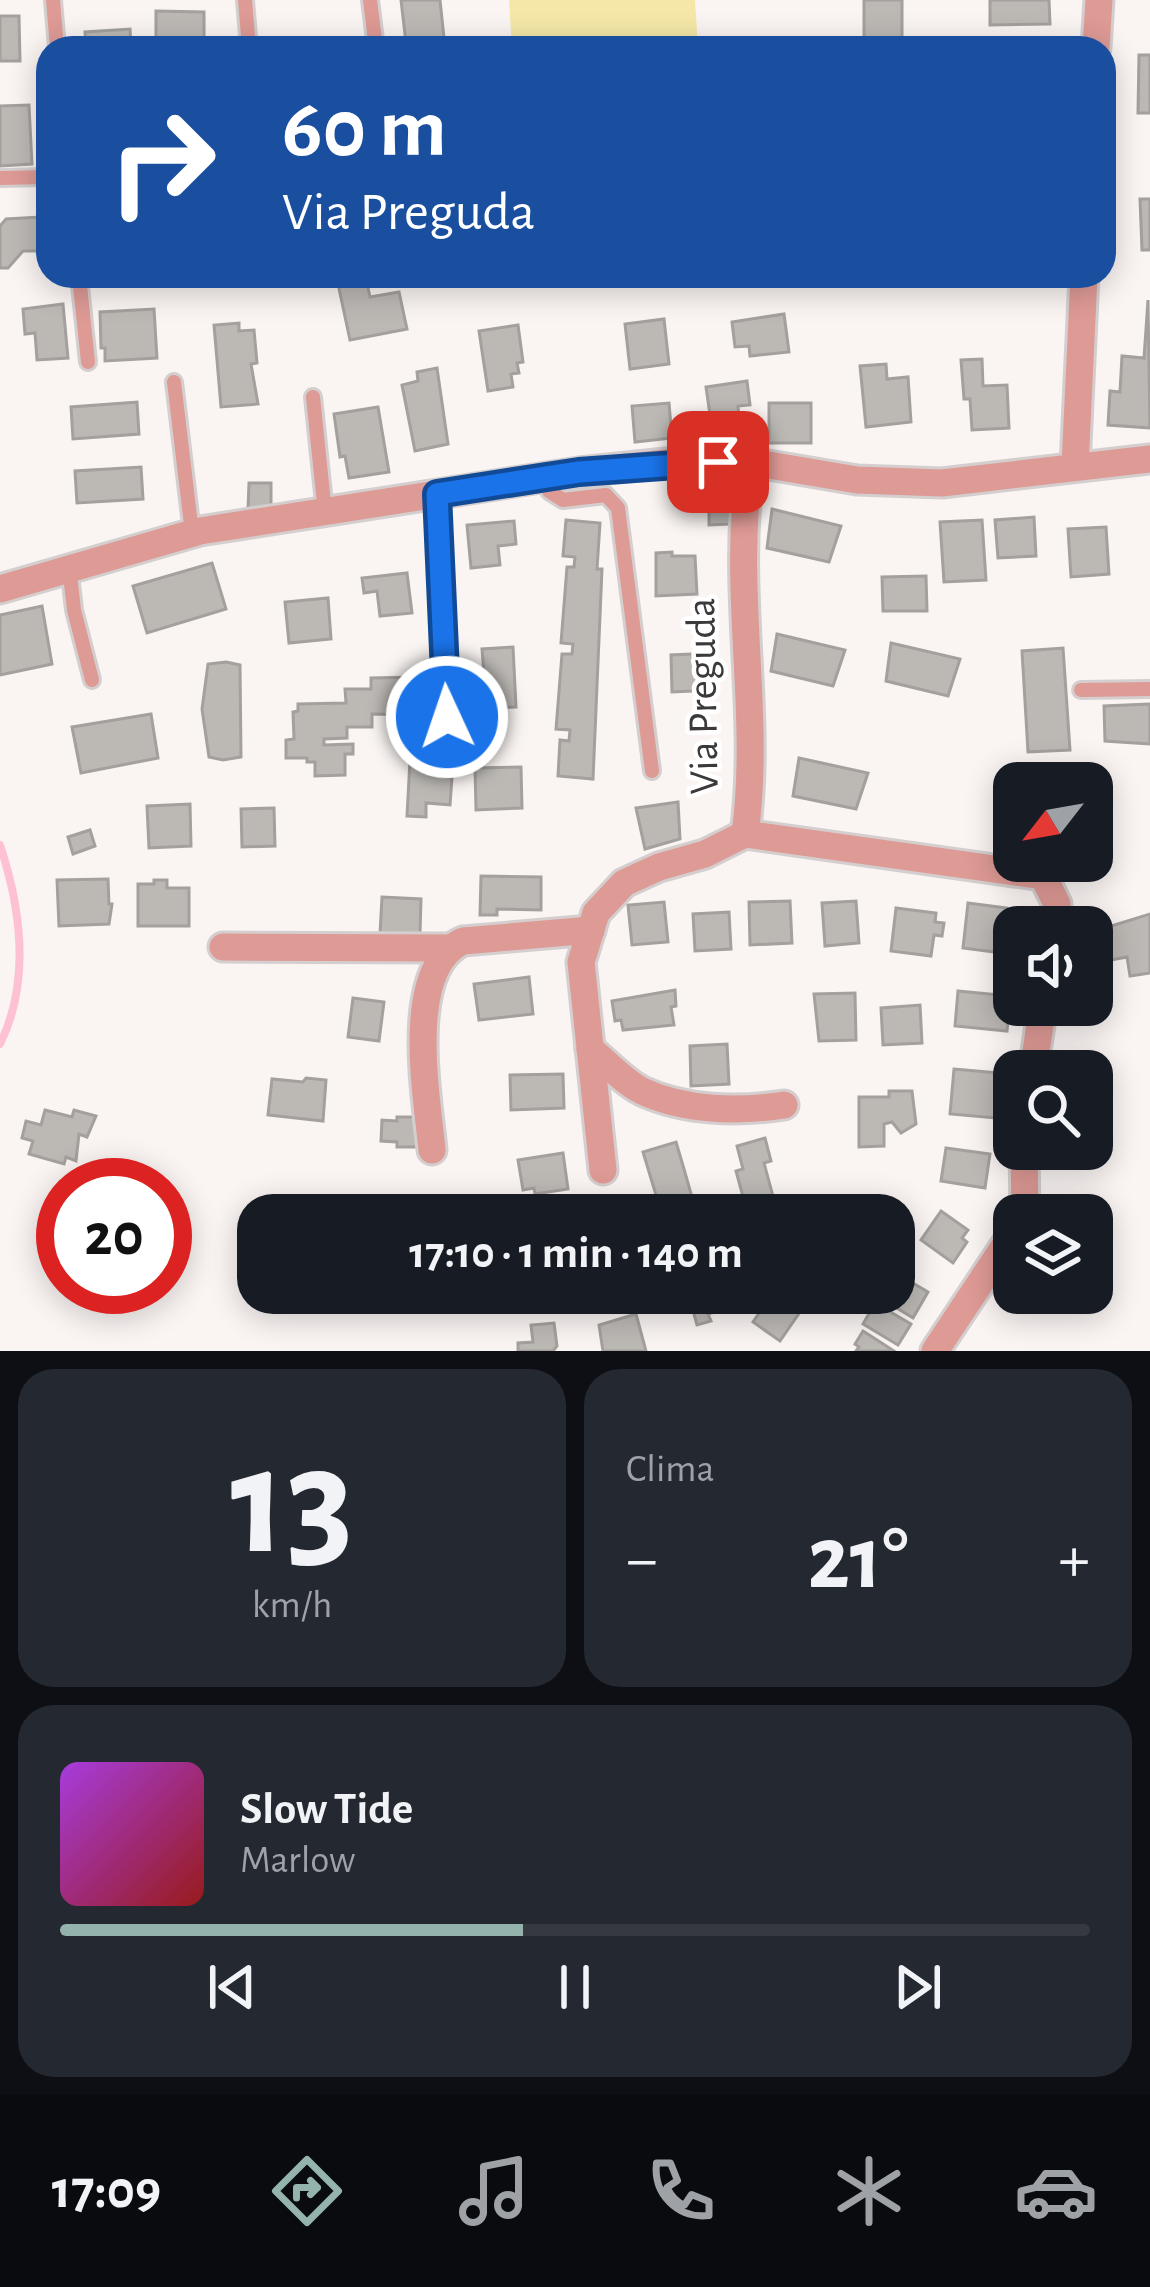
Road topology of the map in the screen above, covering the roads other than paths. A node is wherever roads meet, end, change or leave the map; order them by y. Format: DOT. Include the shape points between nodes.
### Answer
graph roads {
  1 [pos="52,0"];
  2 [pos="245,0"];
  3 [pos="370,0"];
  4 [pos="1099,0"];
  5 [pos="56,36"];
  6 [pos="248,36"];
  7 [pos="374,36"];
  8 [pos="1097,36"];
  9 [pos="36,177"];
  10 [pos="0,178"];
  11 [pos="80,288"];
  12 [pos="1083,288"];
  13 [pos="88,362"];
  14 [pos="174,382"];
  15 [pos="313,397"];
  16 [pos="1150,459"];
  17 [pos="752,462"];
  18 [pos="1075,466"];
  19 [pos="544,478"];
  20 [pos="437,494"];
  21 [pos="325,513"];
  22 [pos="192,533"];
  23 [pos="69,566"];
  24 [pos="0,589"];
  25 [pos="92,680"];
  26 [pos="1150,689"];
  27 [pos="1081,690"];
  28 [pos="448,759"];
  29 [pos="652,771"];
  30 [pos="745,834"];
  31 [pos="1057,906"];
  32 [pos="591,930"];
  33 [pos="223,947"];
  34 [pos="447,948"];
  35 [pos="590,1048"];
  36 [pos="784,1105"];
  37 [pos="433,1150"];
  38 [pos="603,1170"];
  39 [pos="993,1264"];
  40 [pos="935,1351"];
  1 -- 5 [label="lane"];
  2 -- 6 [label="lane"];
  3 -- 7 [label="lane"];
  4 -- 8 [label="street"];
  9 -- 10 [label="lane"];
  11 -- 13 [label="lane"];
  12 -- 18 [label="street"];
  14 -- 22 [label="lane"];
  15 -- 21 [label="lane"];
  16 -- 18 [label="street, Via Preguda"];
  17 -- 18 [label="street, Via Preguda" via="899,483"];
  17 -- 19 [label="street, Via Preguda" via="685,461"];
  17 -- 30 [label="street, Via Preguda" via="741,559"];
  19 -- 20 [label="street, Via Preguda"];
  19 -- 29 [label="lane, Via Preguda" via="563,500 605,495 618,508"];
  20 -- 21 [label="street, Via Preguda"];
  20 -- 28 [label="lane"];
  21 -- 22 [label="street, Via Preguda"];
  22 -- 23 [label="street, Via Preguda"];
  23 -- 24 [label="street, Via Preguda"];
  23 -- 25 [label="lane"];
  26 -- 27 [label="lane"];
  30 -- 31 [label="street" via="1043,876"];
  30 -- 32 [label="street, Via Preguda" via="624,883"];
  32 -- 34 [label="street"];
  32 -- 35 [label="street, Via Preguda" via="581,962"];
  33 -- 34 [label="street"];
  34 -- 37 [label="street" via="428,986 422,1060"];
  35 -- 36 [label="street" via="640,1090 686,1105"];
  35 -- 38 [label="street, Via Preguda"];
  39 -- 40 [label="street"];
}
